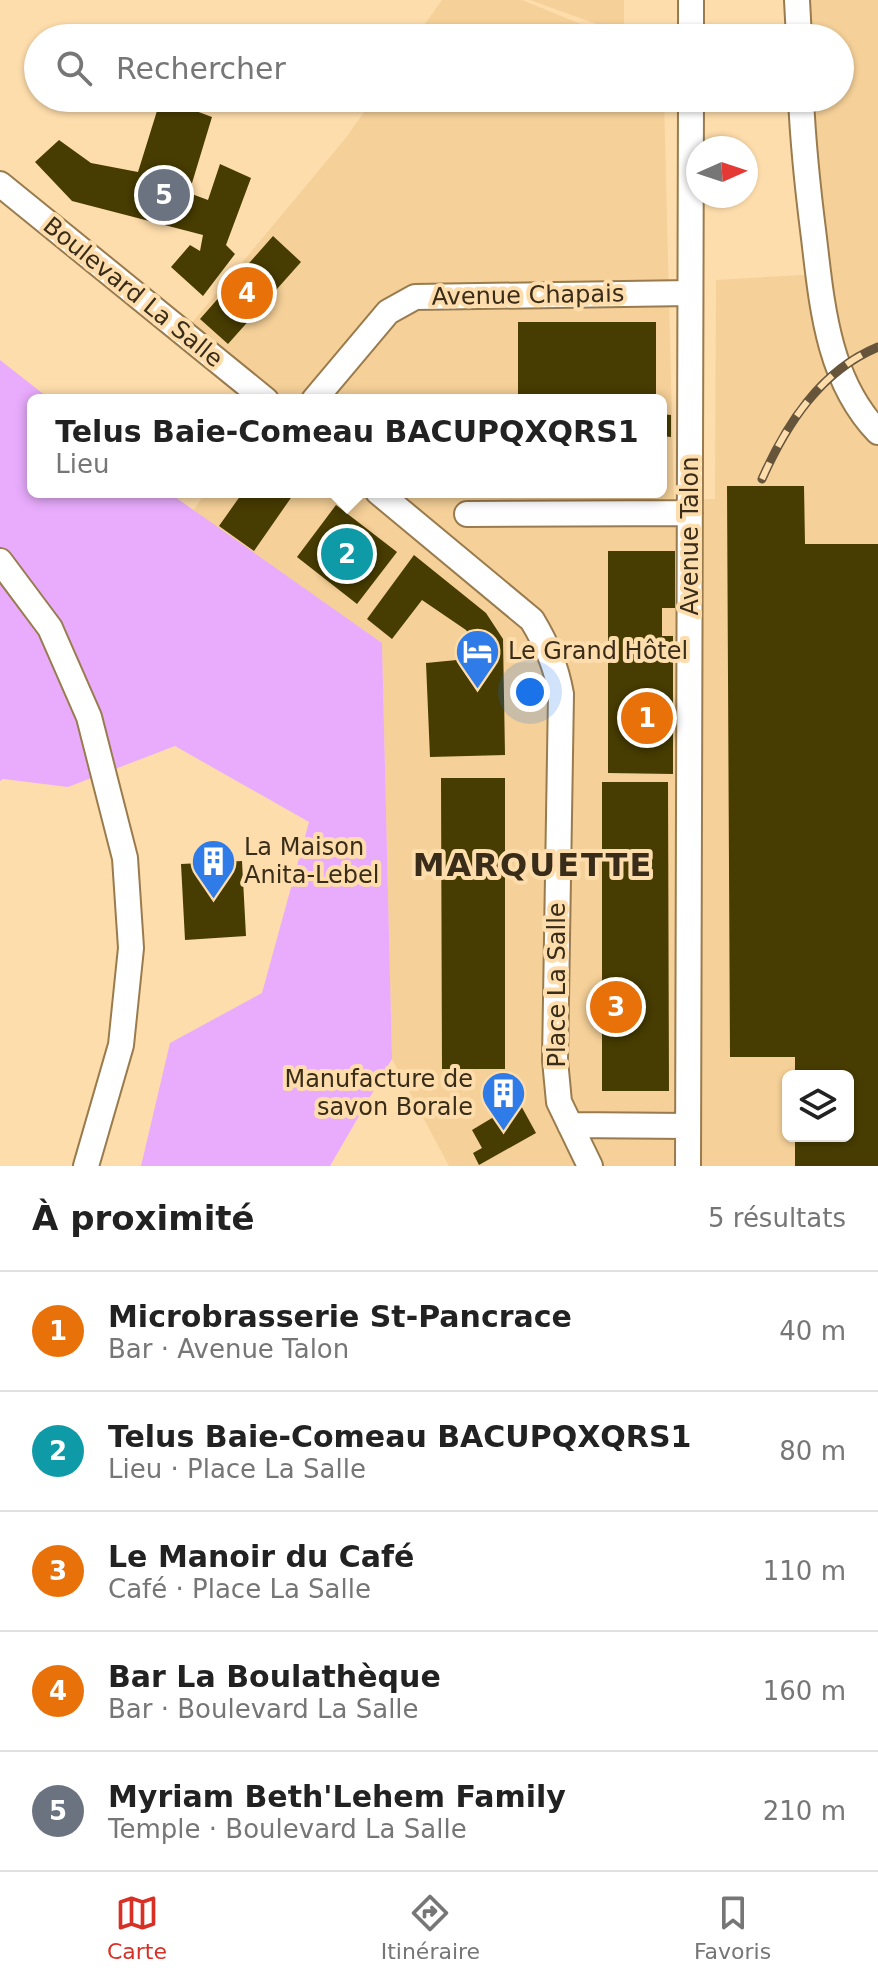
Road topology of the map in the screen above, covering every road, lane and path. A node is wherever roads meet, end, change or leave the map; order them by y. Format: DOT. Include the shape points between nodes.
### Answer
graph roads {
  1 [pos="691,0"];
  2 [pos="797,0"];
  3 [pos="691,24"];
  4 [pos="798,24"];
  5 [pos="691,112"];
  6 [pos="802,112"];
  7 [pos="0,184"];
  8 [pos="690,293"];
  9 [pos="259,394"];
  10 [pos="319,394"];
  11 [pos="878,432"];
  12 [pos="385,498"];
  13 [pos="690,513"];
  14 [pos="467,514"];
  15 [pos="0,561"];
  16 [pos="570,1125"];
  17 [pos="688,1126"];
  18 [pos="86,1166"];
  19 [pos="590,1166"];
  20 [pos="688,1166"];
  1 -- 3 [label="street"];
  2 -- 4 [label="street"];
  5 -- 8 [label="street, Avenue Talon"];
  6 -- 11 [label="street" via="824,320 839,370 862,416"];
  7 -- 9 [label="street, Boulevard La Salle"];
  8 -- 10 [label="street, Avenue Chapais" via="415,297 388,312"];
  8 -- 13 [label="street, Avenue Talon"];
  12 -- 16 [label="street, Place La Salle" via="532,620 556,666 561,694 555,1060 559,1102"];
  13 -- 14 [label="street"];
  13 -- 17 [label="street, Avenue Talon"];
  15 -- 18 [label="street" via="50,628 89,717 125,858 131,948 121,1045"];
  16 -- 17 [label="street"];
  16 -- 19 [label="street, Place La Salle"];
  17 -- 20 [label="street, Avenue Talon"];
}
